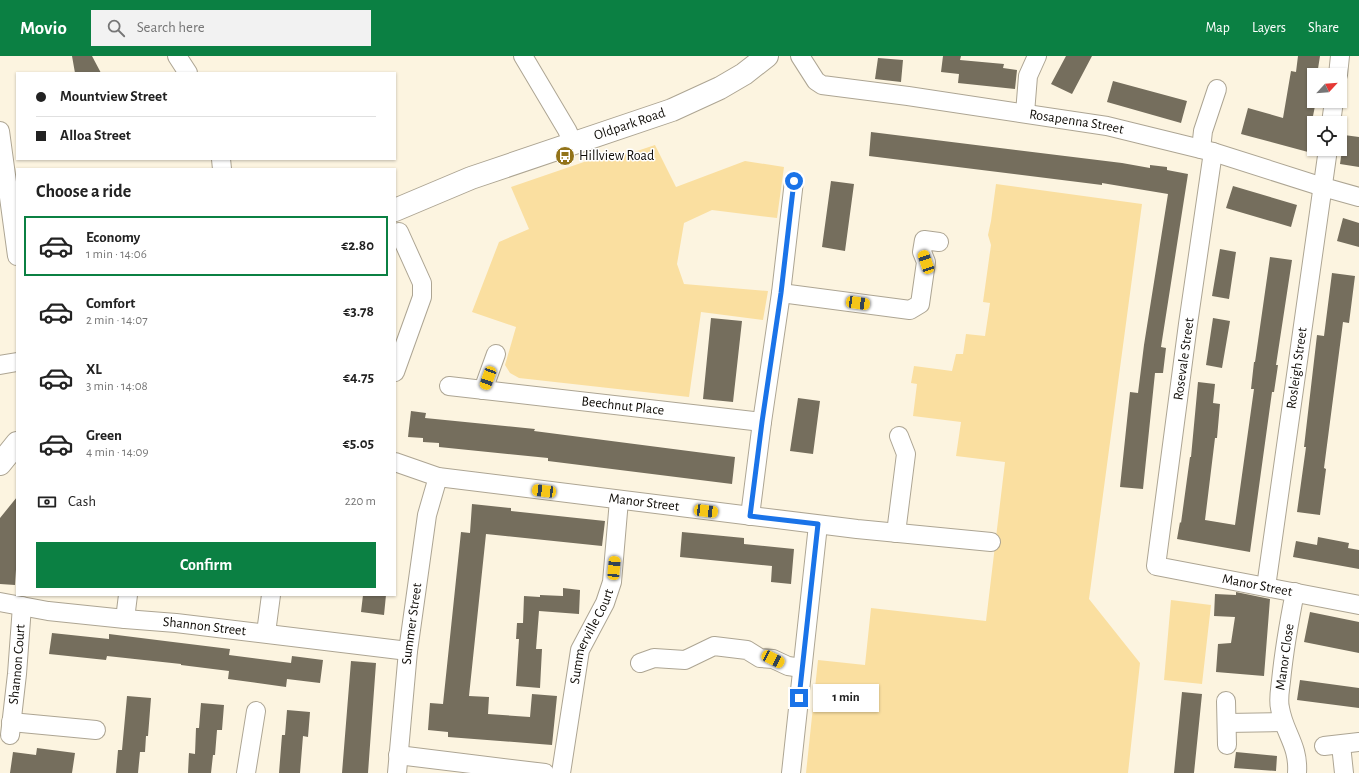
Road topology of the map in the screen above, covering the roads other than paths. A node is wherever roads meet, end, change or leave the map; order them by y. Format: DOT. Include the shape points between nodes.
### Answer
graph roads {
  1 [pos="523,56"];
  2 [pos="766,56"];
  3 [pos="800,56"];
  4 [pos="1037,56"];
  5 [pos="1340,56"];
  6 [pos="1339,68"];
  7 [pos="1217,89"];
  8 [pos="1025,113"];
  9 [pos="0,132"];
  10 [pos="573,143"];
  11 [pos="1207,151"];
  12 [pos="1327,156"];
  13 [pos="794,181"];
  14 [pos="1323,187"];
  15 [pos="1359,197"];
  16 [pos="5,208"];
  17 [pos="396,210"];
  18 [pos="399,232"];
  19 [pos="939,242"];
  20 [pos="16,252"];
  21 [pos="781,293"];
  22 [pos="496,354"];
  23 [pos="16,362"];
  24 [pos="0,365"];
  25 [pos="396,370"];
  26 [pos="449,386"];
  27 [pos="483,390"];
  28 [pos="762,422"];
  29 [pos="900,436"];
  30 [pos="16,444"];
  31 [pos="396,462"];
  32 [pos="0,464"];
  33 [pos="438,477"];
  34 [pos="619,500"];
  35 [pos="750,516"];
  36 [pos="818,524"];
  37 [pos="896,533"];
  38 [pos="991,542"];
  39 [pos="1156,566"];
  40 [pos="1266,587"];
  41 [pos="1295,592"];
  42 [pos="128,596"];
  43 [pos="271,596"];
  44 [pos="0,602"];
  45 [pos="1359,605"];
  46 [pos="22,606"];
  47 [pos="125,620"];
  48 [pos="266,633"];
  49 [pos="408,651"];
  50 [pos="640,663"];
  51 [pos="802,668"];
  52 [pos="1226,701"];
  53 [pos="256,711"];
  54 [pos="1283,722"];
  55 [pos="1227,723"];
  56 [pos="96,730"];
  57 [pos="1359,742"];
  58 [pos="1227,745"];
  59 [pos="1341,745"];
  60 [pos="1324,746"];
  61 [pos="398,764"];
  62 [pos="246,773"];
  63 [pos="545,773"];
  64 [pos="561,773"];
  65 [pos="791,773"];
  66 [pos="1297,773"];
  67 [pos="1344,773"];
  1 -- 10 [label="street"];
  2 -- 10 [label="main road, Oldpark Road" via="744,74 720,88 672,110"];
  3 -- 8 [label="street, Rosapenna Street" via="816,81 822,85"];
  4 -- 8 [label="street" via="1028,76"];
  5 -- 6 [label="street"];
  7 -- 11 [label="street, Rosevale Street" via="1204,131"];
  8 -- 11 [label="street, Rosapenna Street" via="1107,126"];
  9 -- 16 [label="street"];
  10 -- 17 [label="main road, Oldpark Road" via="471,178"];
  11 -- 14 [label="street, Rosapenna Street"];
  11 -- 39 [label="street, Rosevale Street" via="1187,332"];
  12 -- 14 [label="street, Rosleigh Street"];
  13 -- 21 [label="street"];
  14 -- 15 [label="street, Rosapenna Street"];
  14 -- 40 [label="street, Rosleigh Street"];
  16 -- 20 [label="street"];
  18 -- 25 [label="street" via="422,283 422,297 421,323"];
  19 -- 21 [label="street" via="924,240 922,252 926,262 920,304 910,310"];
  21 -- 28 [label="street"];
  22 -- 27 [label="street"];
  23 -- 24 [label="street"];
  26 -- 27 [label="street, Beechnut Place"];
  27 -- 28 [label="street, Beechnut Place"];
  28 -- 35 [label="street"];
  29 -- 37 [label="street" via="906,454"];
  30 -- 32 [label="main road"];
  31 -- 33 [label="street, Manor Street"];
  33 -- 34 [label="street, Manor Street"];
  33 -- 49 [label="street, Summer Street" via="427,514"];
  34 -- 35 [label="street, Manor Street"];
  34 -- 64 [label="street, Summerville Court" via="612,582 605,603 580,650"];
  35 -- 36 [label="street, Manor Street"];
  36 -- 37 [label="street, Manor Street"];
  36 -- 51 [label="street"];
  37 -- 38 [label="street, Manor Street"];
  39 -- 40 [label="street, Manor Street"];
  40 -- 41 [label="street, Manor Street"];
  41 -- 45 [label="street, Manor Street"];
  41 -- 54 [label="street, Manor Close" via="1283,657 1279,706"];
  42 -- 47 [label="street"];
  43 -- 48 [label="street"];
  44 -- 46 [label="street, Shannon Street"];
  46 -- 47 [label="street, Shannon Street"];
  46 -- 56 [label="street, Shannon Court" via="10,728"];
  47 -- 48 [label="street, Shannon Street" via="176,622"];
  48 -- 49 [label="street, Shannon Street"];
  49 -- 61 [label="street, Summer Street"];
  50 -- 51 [label="street" via="654,658 685,660 714,646 747,650 760,658 773,659 788,666"];
  51 -- 65 [label="street"];
  52 -- 55 [label="street"];
  53 -- 62 [label="street"];
  54 -- 55 [label="street"];
  54 -- 66 [label="street, Manor Close" via="1296,752"];
  55 -- 58 [label="street"];
  57 -- 59 [label="street"];
  59 -- 60 [label="street"];
  59 -- 67 [label="street"];
  61 -- 63 [label="street"];
}
